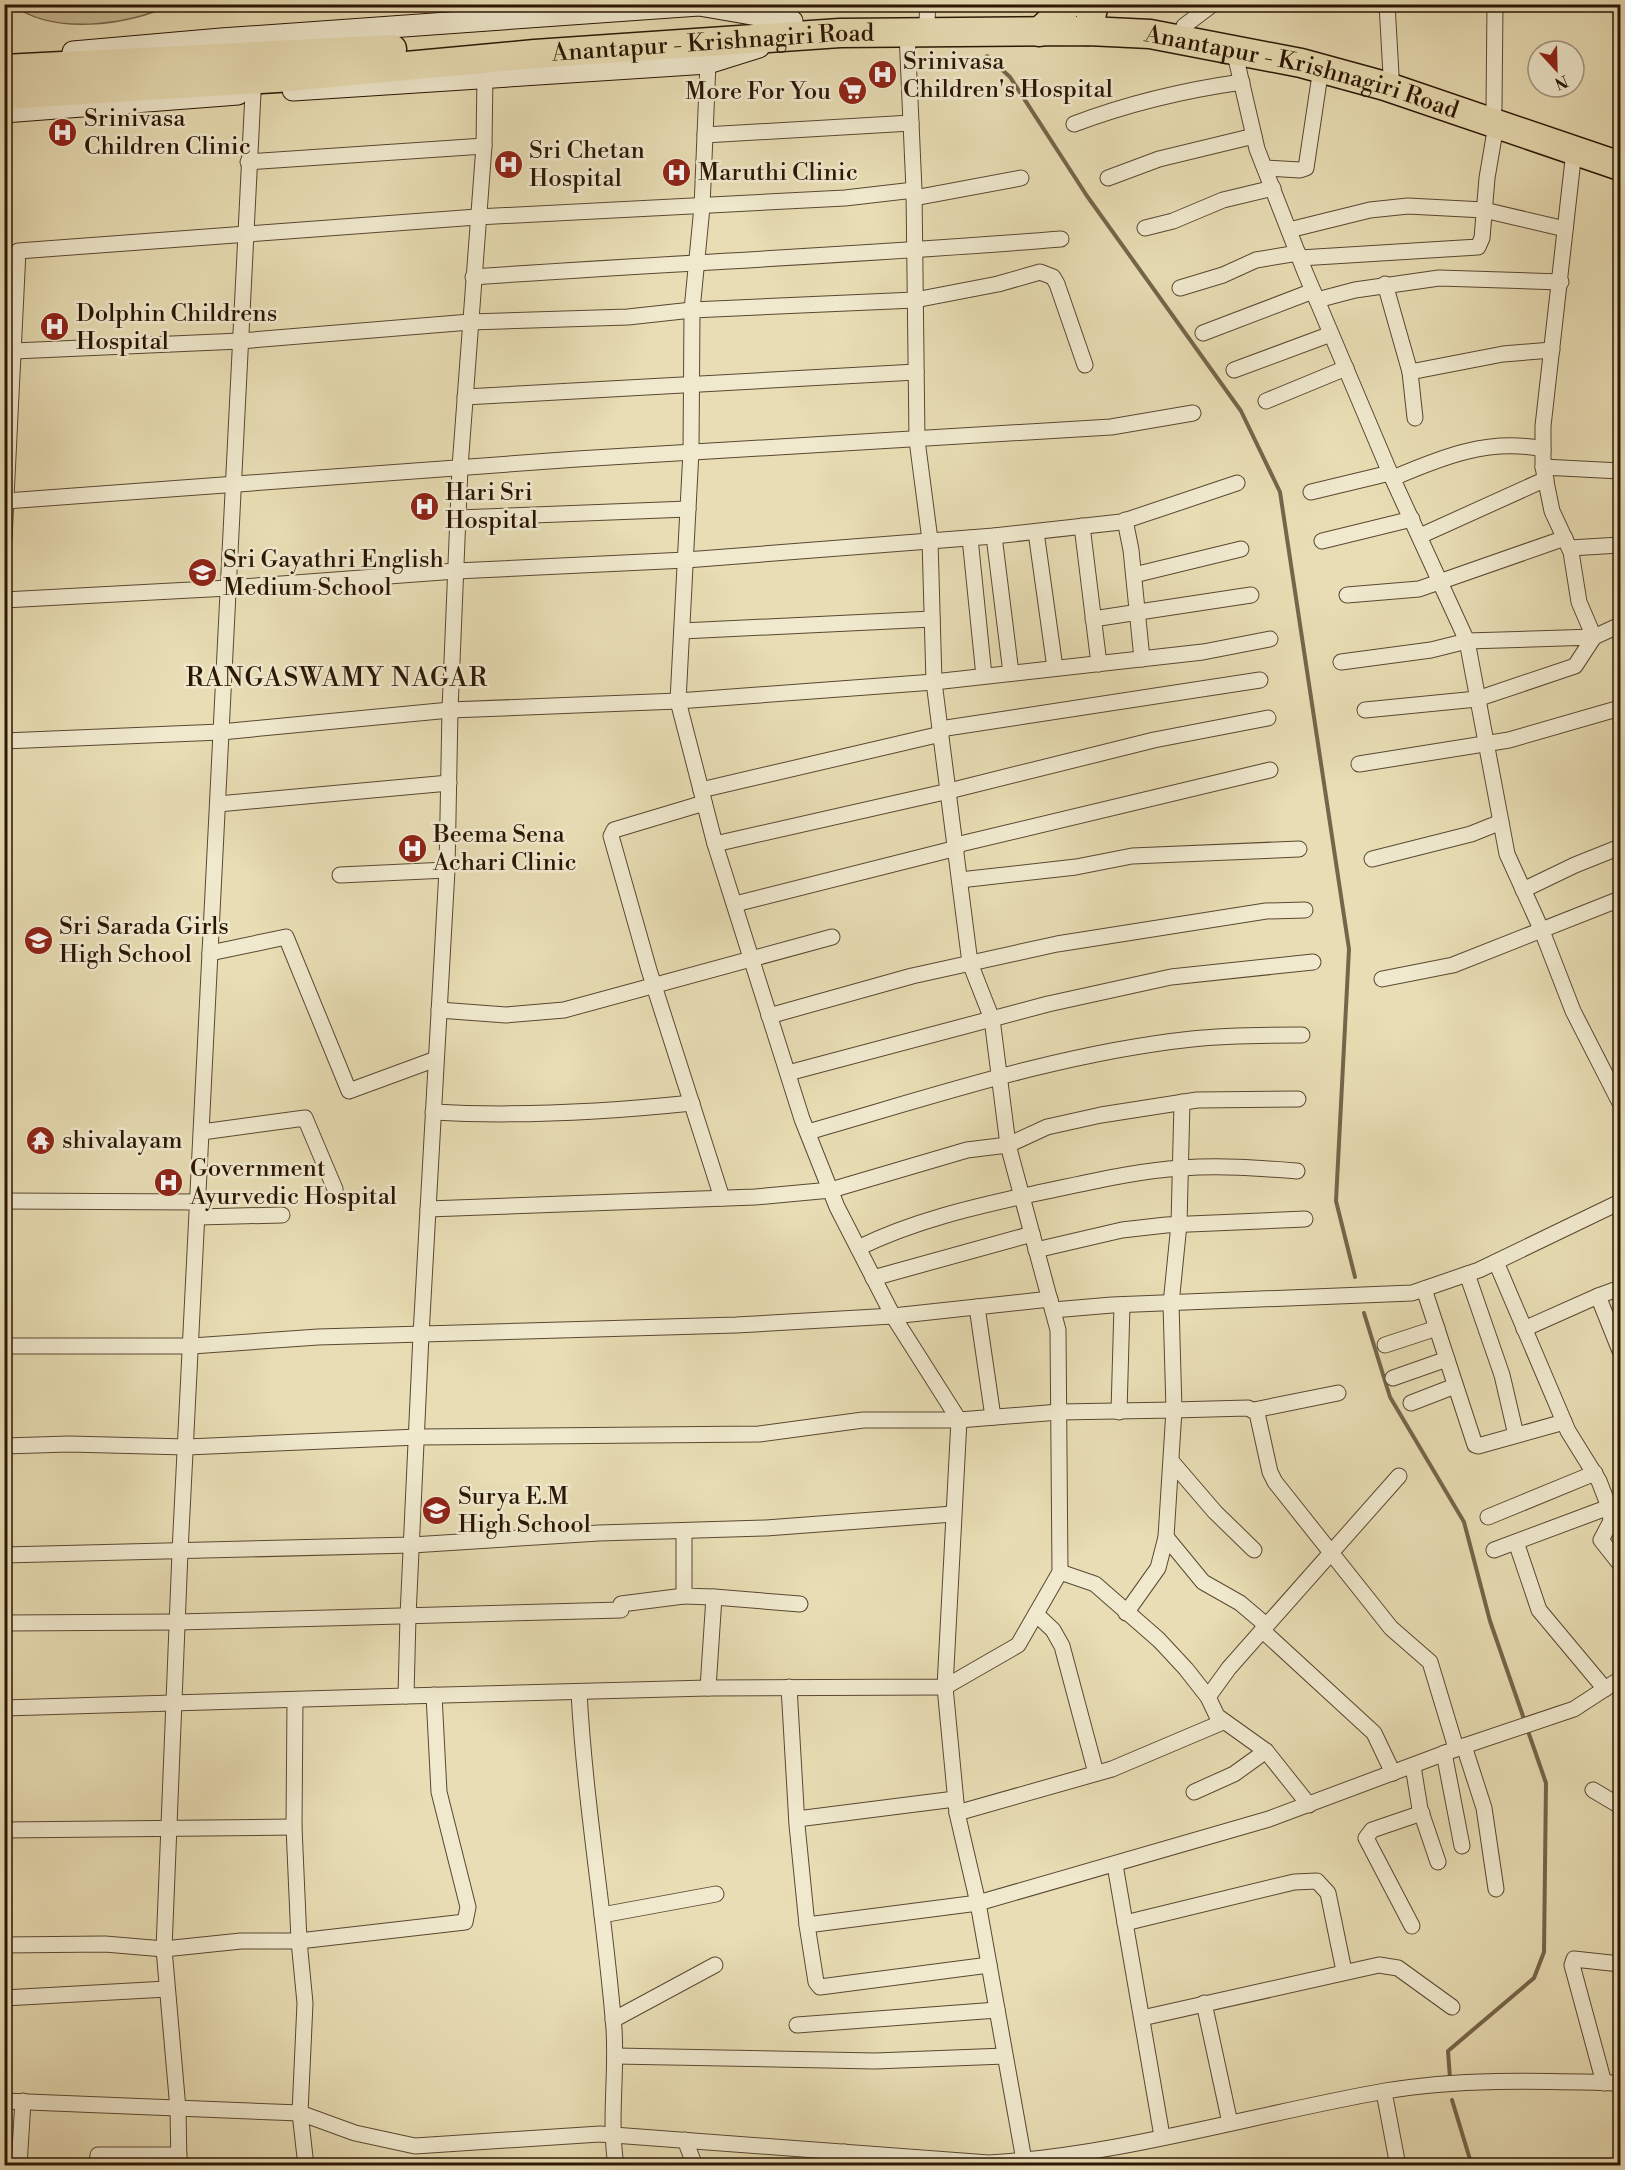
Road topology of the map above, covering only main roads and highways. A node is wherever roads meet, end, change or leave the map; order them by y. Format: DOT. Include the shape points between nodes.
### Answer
graph roads {
  1 [pos="1072,18"];
  2 [pos="921,19"];
  3 [pos="535,48"];
  4 [pos="4,69"];
  5 [pos="4,95"];
  6 [pos="1493,119"];
  7 [pos="1620,147"];
  8 [pos="1620,166"];
  1 -- 2 [label="highway, Anantapur - Krishnagiri Road"];
  1 -- 6 [label="highway, Anantapur - Krishnagiri Road" via="1321,68"];
  1 -- 6 [label="highway, Anantapur - Krishnagiri Road" via="1184,26 1328,56 1391,75"];
  2 -- 3 [label="highway, Anantapur - Krishnagiri Road" via="855,18 792,29"];
  3 -- 4 [label="highway"];
  3 -- 5 [label="highway, Anantapur - Krishnagiri Road" via="277,78"];
  6 -- 7 [label="highway, Anantapur - Krishnagiri Road"];
  6 -- 8 [label="highway, Anantapur - Krishnagiri Road"];
}
